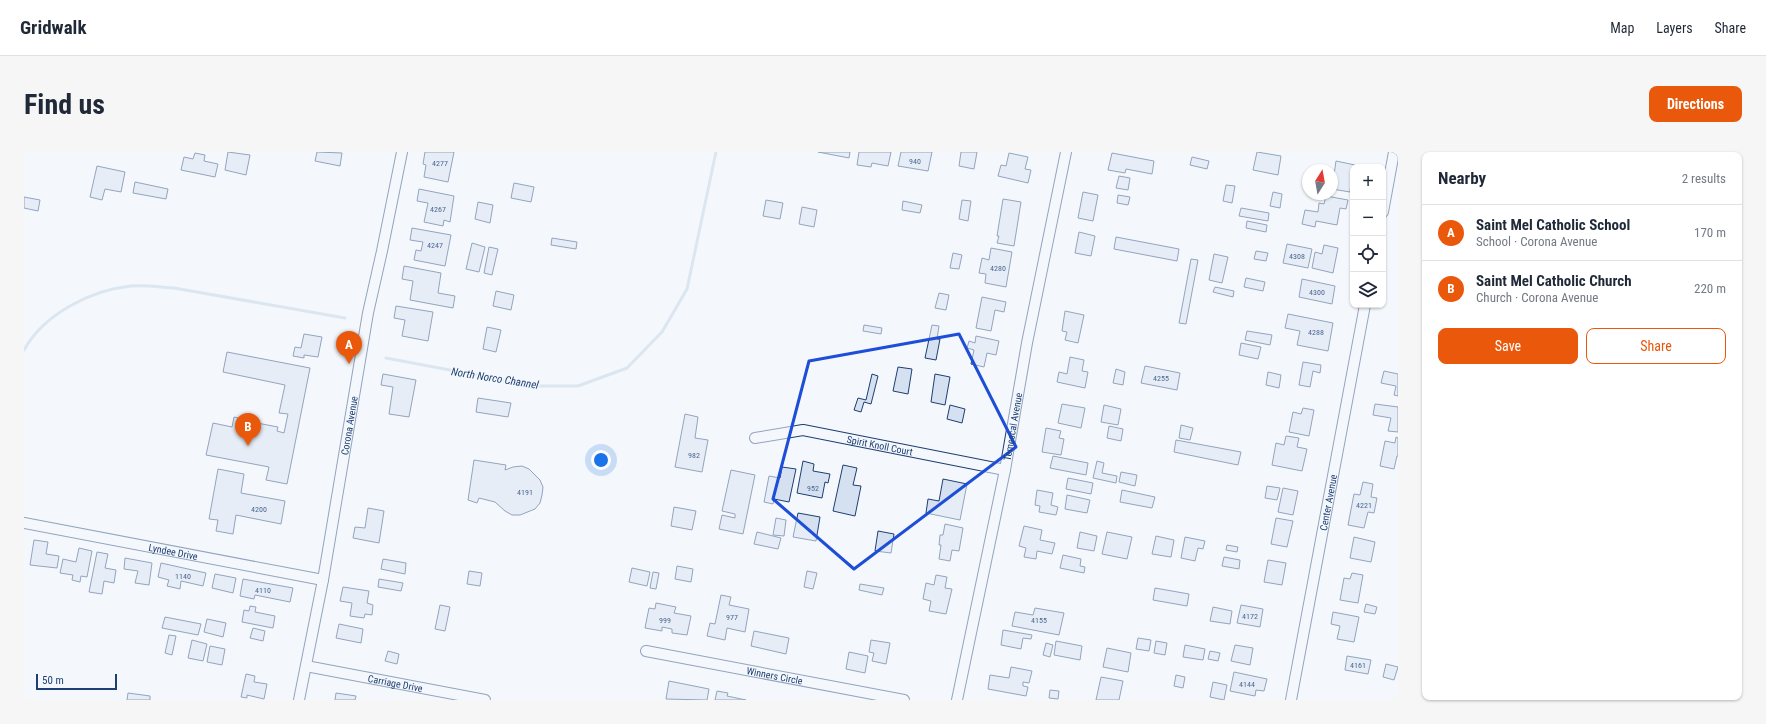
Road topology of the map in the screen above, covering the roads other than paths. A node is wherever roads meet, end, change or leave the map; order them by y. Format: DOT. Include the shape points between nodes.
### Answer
graph roads {
  1 [pos="402,152"];
  2 [pos="1066,152"];
  3 [pos="1394,152"];
  4 [pos="1385,200"];
  5 [pos="1364,308"];
  6 [pos="755,438"];
  7 [pos="1006,470"];
  8 [pos="24,524"];
  9 [pos="323,580"];
  10 [pos="646,651"];
  11 [pos="306,666"];
  12 [pos="299,700"];
  13 [pos="485,700"];
  14 [pos="904,700"];
  15 [pos="957,700"];
  16 [pos="1291,700"];
  1 -- 9 [label="street, Corona Avenue" via="368,313"];
  2 -- 7 [label="street, Temescal Avenue" via="1026,343"];
  3 -- 4 [label="street"];
  5 -- 16 [label="street, Center Avenue"];
  6 -- 7 [label="street, Spirit Knoll Court" via="803,430"];
  7 -- 15 [label="street, Temescal Avenue"];
  8 -- 9 [label="street, Lyndee Drive"];
  9 -- 11 [label="street, Corona Avenue"];
  10 -- 14 [label="street, Winners Circle"];
  11 -- 12 [label="street, Corona Avenue"];
  11 -- 13 [label="street, Carriage Drive"];
}
